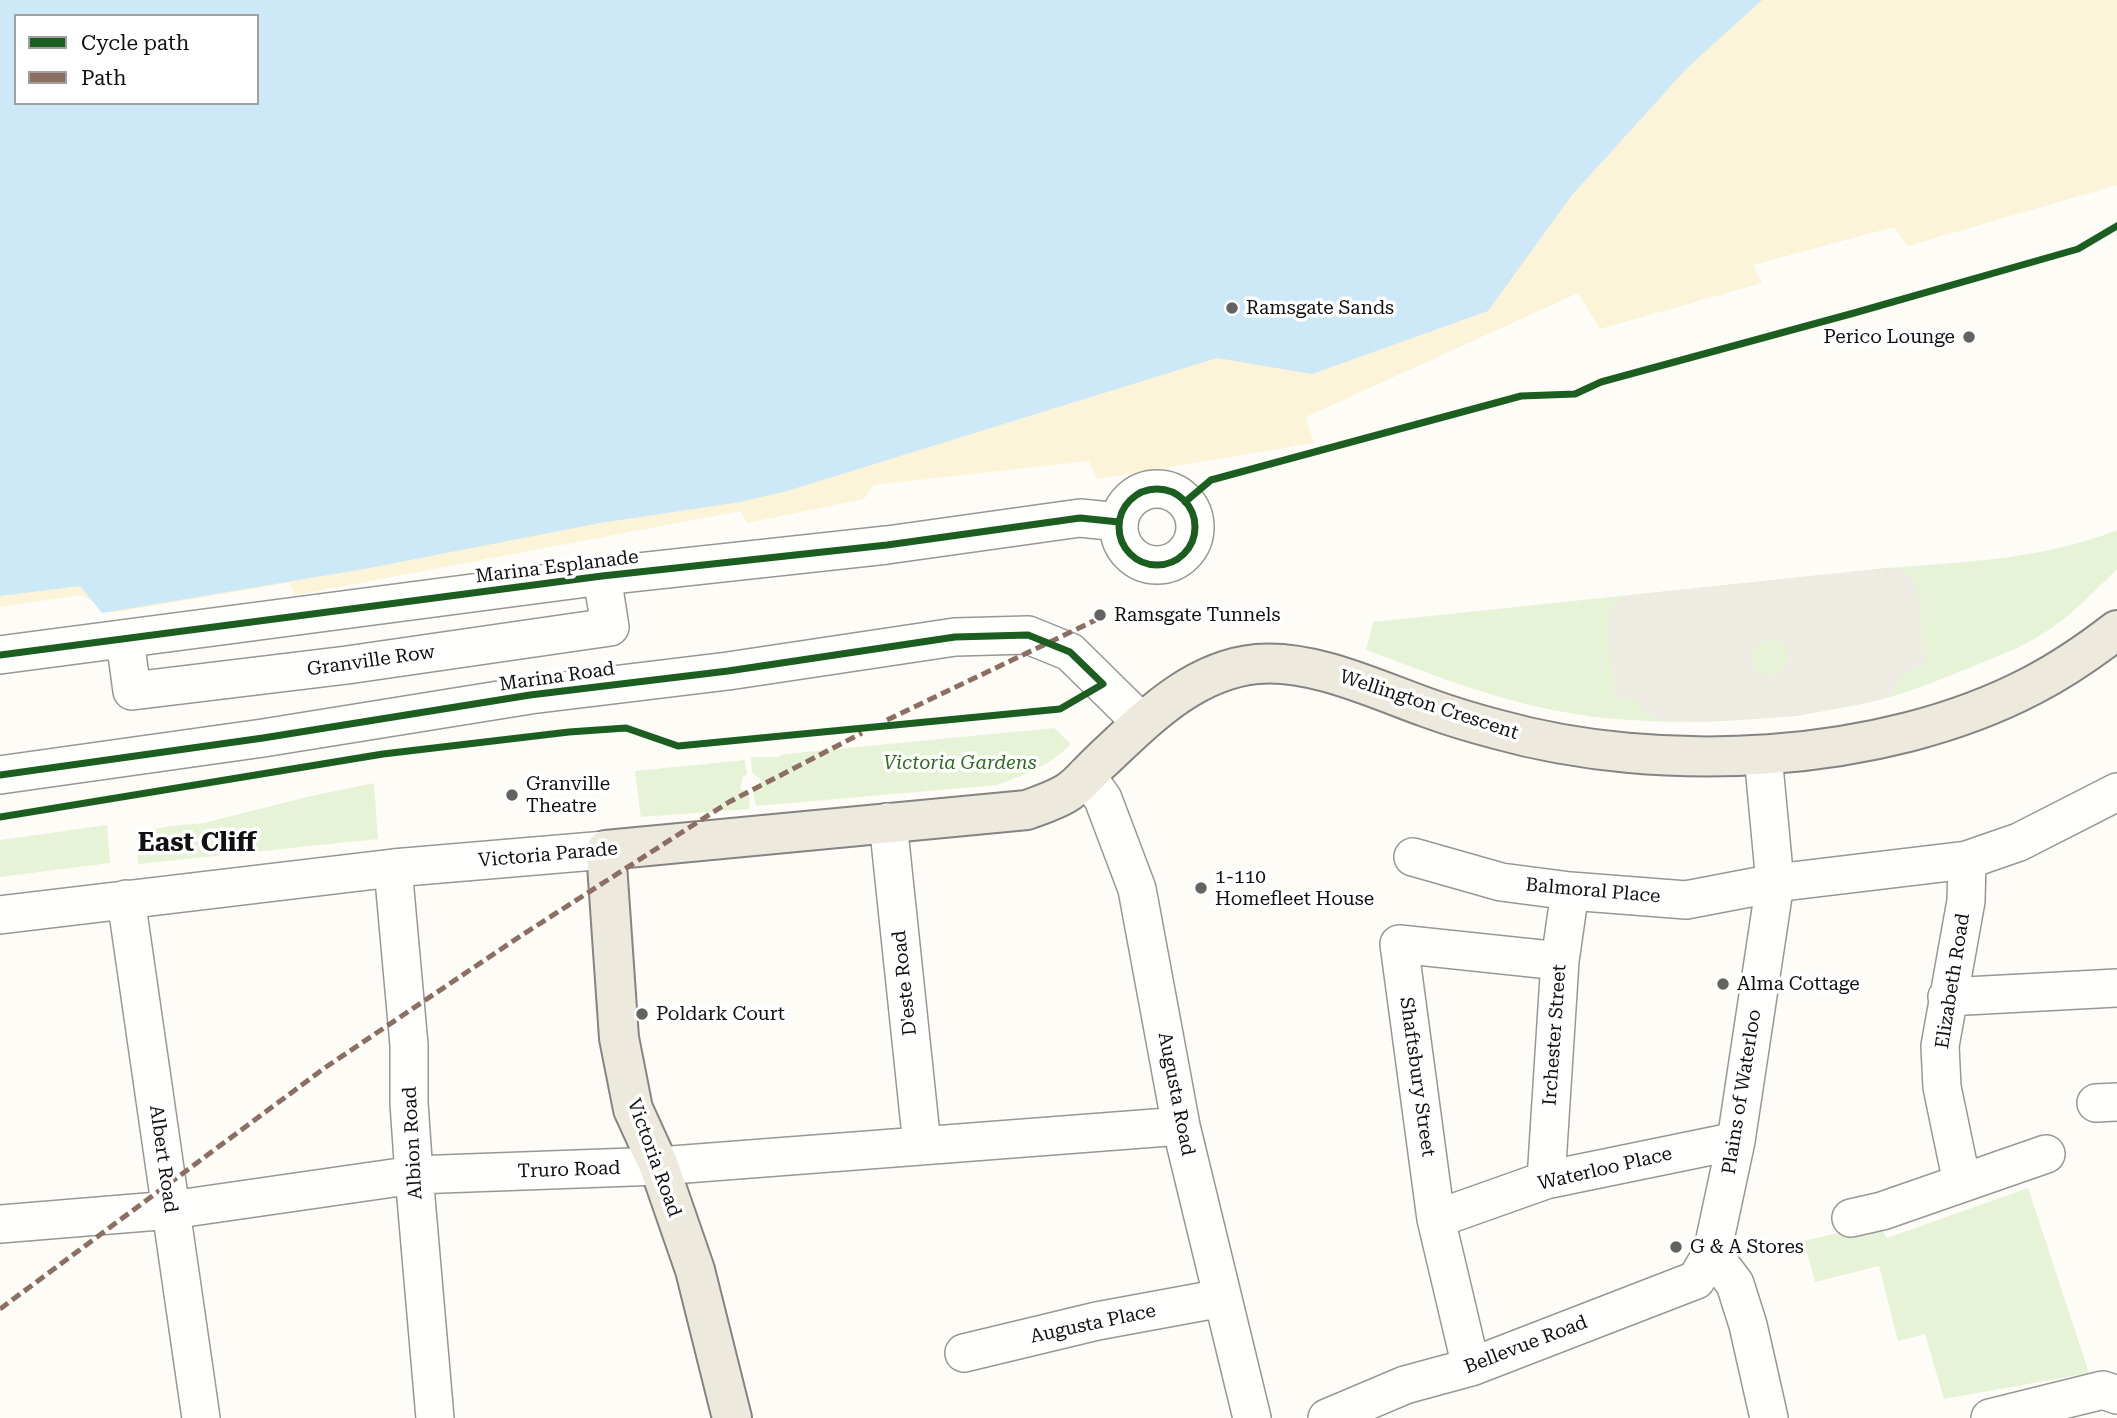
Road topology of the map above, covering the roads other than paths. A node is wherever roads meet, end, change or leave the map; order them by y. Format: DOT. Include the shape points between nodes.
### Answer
graph roads {
  1 [pos="1119,522"];
  2 [pos="602,576"];
  3 [pos="2117,630"];
  4 [pos="125,640"];
  5 [pos="0,655"];
  6 [pos="1142,723"];
  7 [pos="1763,755"];
  8 [pos="0,775"];
  9 [pos="1086,775"];
  10 [pos="2117,792"];
  11 [pos="888,822"];
  12 [pos="606,850"];
  13 [pos="1413,857"];
  14 [pos="1966,860"];
  15 [pos="393,868"];
  16 [pos="1775,883"];
  17 [pos="1570,891"];
  18 [pos="127,899"];
  19 [pos="0,915"];
  20 [pos="1560,961"];
  21 [pos="2117,988"];
  22 [pos="1947,997"];
  23 [pos="1181,1126"];
  24 [pos="1736,1141"];
  25 [pos="922,1145"];
  26 [pos="2046,1154"];
  27 [pos="659,1166"];
  28 [pos="414,1175"];
  29 [pos="1546,1180"];
  30 [pos="1962,1183"];
  31 [pos="171,1210"];
  32 [pos="1852,1218"];
  33 [pos="1436,1219"];
  34 [pos="0,1224"];
  35 [pos="1712,1253"];
  36 [pos="1222,1298"];
  37 [pos="964,1353"];
  38 [pos="1471,1367"];
  39 [pos="2110,1392"];
  40 [pos="201,1418"];
  41 [pos="436,1418"];
  42 [pos="732,1418"];
  43 [pos="1252,1418"];
  44 [pos="1327,1418"];
  45 [pos="1769,1418"];
  46 [pos="1990,1418"];
  1 -- 2 [label="street, Marina Esplanade" via="1080,518 887,545"];
  2 -- 4 [label="street, Marina Esplanade"];
  2 -- 4 [label="street, Granville Row" via="610,627 347,665 132,691"];
  3 -- 7 [label="main road, Wellington Crescent" via="2034,685 1980,709 1922,729"];
  4 -- 5 [label="street, Marina Esplanade"];
  6 -- 7 [label="main road, Wellington Crescent" via="1182,690 1221,671 1259,664 1306,667 1551,742 1618,753"];
  6 -- 8 [label="street, Marina Road" via="1070,652 1028,635 955,637"];
  6 -- 9 [label="main road, Wellington Crescent"];
  7 -- 16 [label="street, Plains of Waterloo"];
  9 -- 11 [label="main road, Victoria Parade" via="1068,793 1027,810"];
  9 -- 23 [label="street, Augusta Road" via="1103,799 1137,889"];
  10 -- 14 [label="street" via="2019,842"];
  11 -- 12 [label="main road, Victoria Parade"];
  11 -- 25 [label="street, D'este Road"];
  12 -- 15 [label="street, Victoria Parade"];
  12 -- 27 [label="main road, Victoria Road" via="619,1038 633,1109"];
  13 -- 17 [label="street, Balmoral Place" via="1500,882"];
  14 -- 16 [label="street"];
  14 -- 22 [label="street, Elizabeth Road" via="1966,901"];
  15 -- 18 [label="street, Victoria Parade"];
  15 -- 28 [label="street, Albion Road" via="409,1045"];
  16 -- 17 [label="street, Balmoral Place" via="1686,900"];
  16 -- 24 [label="street, Plains of Waterloo"];
  17 -- 20 [label="street, Irchester Street"];
  18 -- 19 [label="street, Victoria Parade"];
  18 -- 31 [label="street, Albert Road"];
  20 -- 29 [label="street, Irchester Street"];
  20 -- 33 [label="street, Shaftsbury Street" via="1399,944"];
  21 -- 22 [label="street"];
  22 -- 30 [label="street, Elizabeth Road" via="1941,1076"];
  23 -- 25 [label="street, Truro Road"];
  23 -- 36 [label="street, Augusta Road"];
  24 -- 29 [label="street, Waterloo Place"];
  24 -- 35 [label="street, Plains of Waterloo"];
  25 -- 27 [label="street, Truro Road"];
  26 -- 30 [label="street"];
  27 -- 28 [label="street, Truro Road"];
  27 -- 42 [label="main road, Victoria Road" via="695,1270"];
  28 -- 31 [label="street, Truro Road"];
  28 -- 41 [label="street, Albion Road"];
  29 -- 33 [label="street, Waterloo Place"];
  30 -- 32 [label="street"];
  31 -- 34 [label="street, Truro Road"];
  31 -- 40 [label="street, Albert Road"];
  33 -- 38 [label="street, Shaftsbury Street"];
  35 -- 38 [label="street, Bellevue Road" via="1696,1280"];
  35 -- 45 [label="street" via="1734,1283"];
  36 -- 37 [label="street, Augusta Place" via="1097,1321"];
  36 -- 43 [label="street, Augusta Road"];
  38 -- 44 [label="street, Bellevue Road" via="1405,1385"];
  39 -- 46 [label="street"];
}
